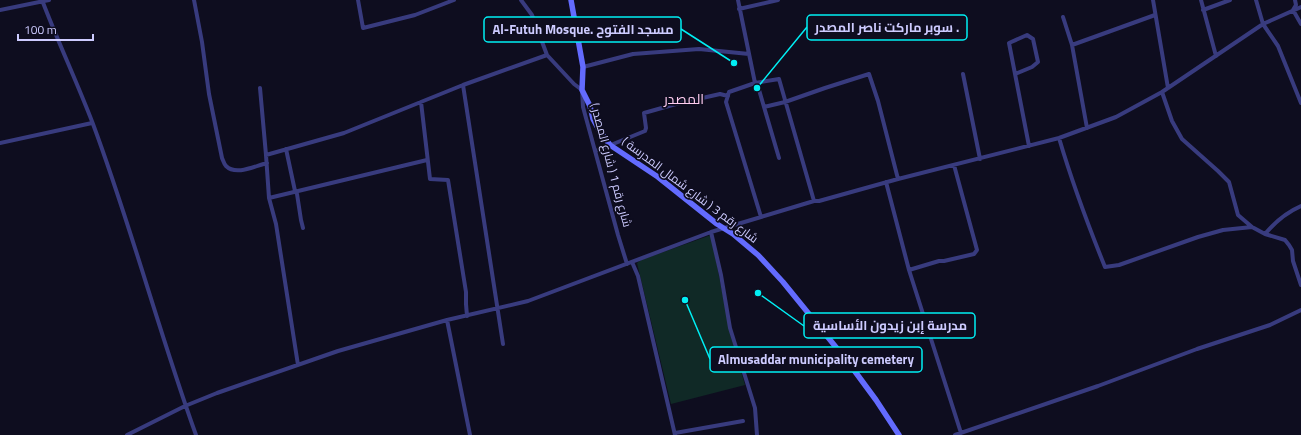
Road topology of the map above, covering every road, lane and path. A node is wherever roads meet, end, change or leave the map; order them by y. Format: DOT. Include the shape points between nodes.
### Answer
graph roads {
  1 [pos="49,0"];
  2 [pos="194,0"];
  3 [pos="358,0"];
  4 [pos="454,0"];
  5 [pos="521,0"];
  6 [pos="571,0"];
  7 [pos="738,0"];
  8 [pos="778,0"];
  9 [pos="1153,0"];
  10 [pos="1201,0"];
  11 [pos="1230,0"];
  12 [pos="1256,0"];
  13 [pos="1295,0"];
  14 [pos="42,1"];
  15 [pos="1301,7"];
  16 [pos="739,9"];
  17 [pos="0,10"];
  18 [pos="1203,10"];
  19 [pos="1293,10"];
  20 [pos="1155,15"];
  21 [pos="1063,17"];
  22 [pos="1263,24"];
  23 [pos="1301,24"];
  24 [pos="1072,45"];
  25 [pos="748,54"];
  26 [pos="547,55"];
  27 [pos="1216,56"];
  28 [pos="583,67"];
  29 [pos="963,74"];
  30 [pos="1015,74"];
  31 [pos="756,83"];
  32 [pos="463,85"];
  33 [pos="260,88"];
  34 [pos="1168,88"];
  35 [pos="582,90"];
  36 [pos="1162,92"];
  37 [pos="728,96"];
  38 [pos="422,102"];
  39 [pos="785,102"];
  40 [pos="1301,103"];
  41 [pos="764,107"];
  42 [pos="92,123"];
  43 [pos="1087,128"];
  44 [pos="1059,138"];
  45 [pos="0,143"];
  46 [pos="610,144"];
  47 [pos="1029,146"];
  48 [pos="286,150"];
  49 [pos="596,151"];
  50 [pos="266,155"];
  51 [pos="779,158"];
  52 [pos="980,159"];
  53 [pos="427,160"];
  54 [pos="267,163"];
  55 [pos="954,165"];
  56 [pos="898,179"];
  57 [pos="886,182"];
  58 [pos="295,192"];
  59 [pos="269,198"];
  60 [pos="814,201"];
  61 [pos="1301,206"];
  62 [pos="761,217"];
  63 [pos="1252,227"];
  64 [pos="303,228"];
  65 [pos="724,229"];
  66 [pos="711,232"];
  67 [pos="1265,234"];
  68 [pos="630,263"];
  69 [pos="909,270"];
  70 [pos="1300,282"];
  71 [pos="498,308"];
  72 [pos="1301,310"];
  73 [pos="467,316"];
  74 [pos="447,320"];
  75 [pos="503,344"];
  76 [pos="298,365"];
  77 [pos="185,406"];
  78 [pos="743,421"];
  79 [pos="961,433"];
  80 [pos="675,434"];
  81 [pos="127,435"];
  82 [pos="196,435"];
  83 [pos="470,435"];
  84 [pos="758,435"];
  85 [pos="899,435"];
  86 [pos="955,435"];
  1 -- 14 [label="street"];
  2 -- 54 [label="street" via="209,94 225,166 233,170"];
  3 -- 4 [label="street" via="363,28"];
  5 -- 26 [label="street" via="532,16"];
  6 -- 28 [label="street, شارع رقم 1 ( شارع المصدر )"];
  7 -- 16 [label="street"];
  8 -- 16 [label="street"];
  9 -- 20 [label="street"];
  10 -- 18 [label="street"];
  11 -- 18 [label="street"];
  12 -- 22 [label="street"];
  13 -- 19 [label="street"];
  14 -- 17 [label="street"];
  14 -- 42 [label="street"];
  15 -- 19 [label="street"];
  16 -- 25 [label="street"];
  18 -- 27 [label="street"];
  19 -- 22 [label="street"];
  19 -- 23 [label="street"];
  20 -- 24 [label="street"];
  20 -- 34 [label="street"];
  21 -- 24 [label="street"];
  22 -- 27 [label="street"];
  22 -- 40 [label="street" via="1278,46"];
  24 -- 43 [label="street"];
  25 -- 28 [label="street" via="698,48 634,54"];
  25 -- 31 [label="street"];
  26 -- 32 [label="street"];
  26 -- 35 [label="street"];
  27 -- 34 [label="street"];
  28 -- 35 [label="street, شارع رقم 1 ( شارع المصدر )"];
  29 -- 52 [label="street"];
  30 -- 30 [label="street" via="1009,43 1027,35 1033,38 1038,62"];
  30 -- 47 [label="street"];
  31 -- 37 [label="street" via="729,92"];
  31 -- 39 [label="street" via="779,79"];
  31 -- 41 [label="street"];
  32 -- 38 [label="street"];
  32 -- 71 [label="street"];
  33 -- 50 [label="street"];
  34 -- 36 [label="street"];
  35 -- 46 [label="street, شارع رقم 3 ( شارع شمال المدرسة )" via="593,119"];
  35 -- 49 [label="street, شارع رقم 1 ( شارع المصدر )" via="583,107"];
  36 -- 43 [label="street" via="1116,117"];
  36 -- 63 [label="street" via="1172,121 1182,139 1229,182 1238,215"];
  37 -- 46 [label="street" via="720,94 644,113 645,131"];
  37 -- 62 [label="street" via="726,102"];
  38 -- 48 [label="street" via="344,133"];
  38 -- 53 [label="street"];
  39 -- 41 [label="street"];
  39 -- 56 [label="street" via="869,74"];
  39 -- 60 [label="street"];
  41 -- 51 [label="street"];
  42 -- 45 [label="street"];
  42 -- 77 [label="street"];
  43 -- 44 [label="street"];
  44 -- 47 [label="street"];
  44 -- 63 [label="street" via="1086,220 1105,267 1119,265 1222,230"];
  46 -- 49 [label="street"];
  46 -- 65 [label="street, شارع رقم 3 ( شارع شمال المدرسة )"];
  47 -- 52 [label="street"];
  48 -- 50 [label="street"];
  48 -- 58 [label="street"];
  49 -- 68 [label="street, شارع رقم 1 ( شارع المصدر )" via="618,235"];
  50 -- 54 [label="street"];
  52 -- 55 [label="street"];
  53 -- 58 [label="street"];
  53 -- 73 [label="street" via="430,179 448,180 466,292"];
  54 -- 59 [label="street"];
  55 -- 56 [label="street"];
  55 -- 69 [label="street" via="977,250 974,254"];
  56 -- 57 [label="street"];
  57 -- 60 [label="street"];
  57 -- 69 [label="street"];
  58 -- 59 [label="street"];
  58 -- 64 [label="street"];
  59 -- 76 [label="street" via="276,224"];
  60 -- 62 [label="street"];
  61 -- 67 [label="street" via="1272,225"];
  62 -- 65 [label="street"];
  63 -- 67 [label="street"];
  65 -- 66 [label="street"];
  65 -- 85 [label="street, شارع رقم 3 ( شارع شمال المدرسة )" via="748,245 784,282 848,362"];
  66 -- 68 [label="street"];
  66 -- 84 [label="street" via="730,328 754,408"];
  67 -- 70 [label="street" via="1285,240 1289,245"];
  68 -- 71 [label="street" via="528,301"];
  68 -- 80 [label="street, شارع رقم 1 ( شارع المصدر )" via="638,276"];
  69 -- 79 [label="street"];
  71 -- 73 [label="street"];
  71 -- 75 [label="street"];
  72 -- 79 [label="street" via="1270,325"];
  73 -- 74 [label="street"];
  74 -- 76 [label="street"];
  74 -- 83 [label="street"];
  76 -- 77 [label="street"];
  77 -- 81 [label="street"];
  77 -- 82 [label="street"];
  78 -- 80 [label="street"];
  79 -- 86 [label="street"];
}
